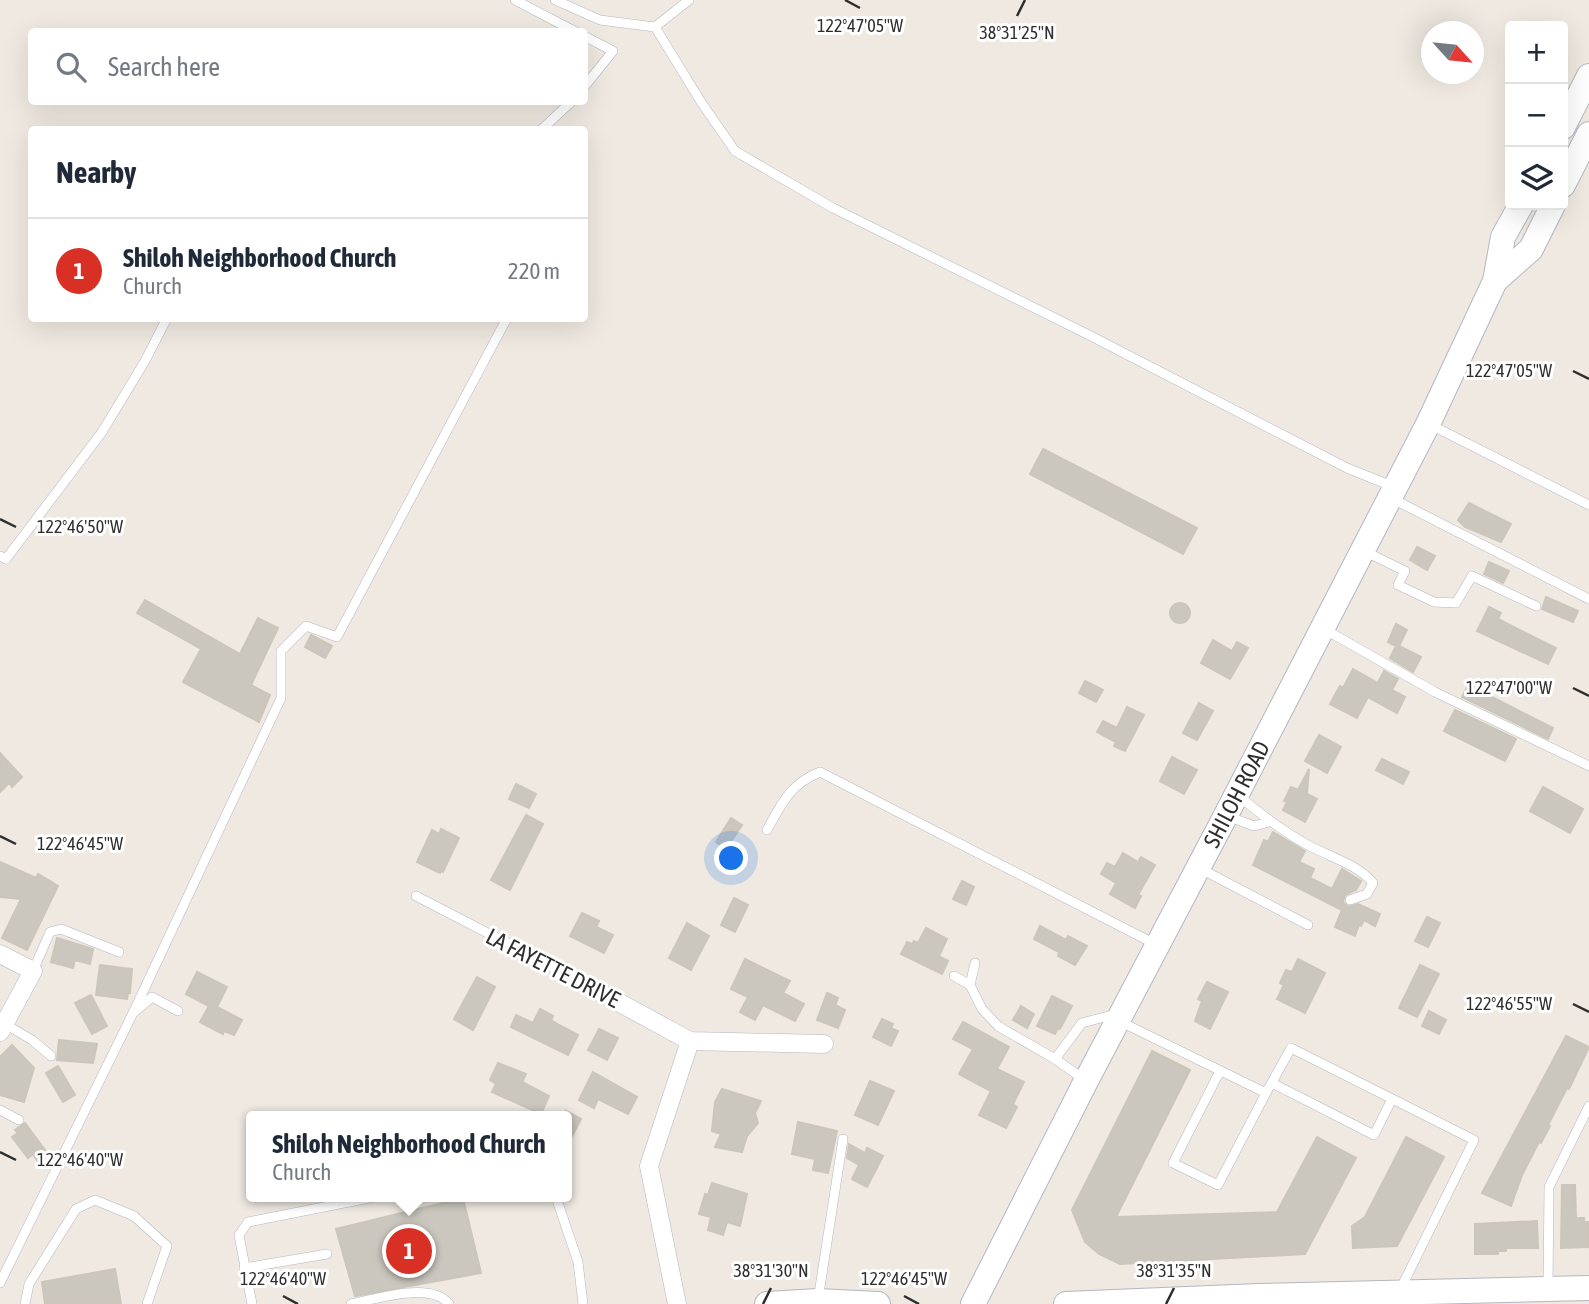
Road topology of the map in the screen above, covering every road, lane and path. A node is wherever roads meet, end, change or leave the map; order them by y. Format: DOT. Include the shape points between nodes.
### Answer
graph roads {
  1 [pos="515,0"];
  2 [pos="555,0"];
  3 [pos="689,0"];
  4 [pos="656,27"];
  5 [pos="568,28"];
  6 [pos="588,38"];
  7 [pos="1589,76"];
  8 [pos="588,82"];
  9 [pos="567,105"];
  10 [pos="1568,117"];
  11 [pos="545,126"];
  12 [pos="1589,134"];
  13 [pos="1568,175"];
  14 [pos="1518,210"];
  15 [pos="1550,210"];
  16 [pos="1495,281"];
  17 [pos="165,322"];
  18 [pos="505,322"];
  19 [pos="1428,424"];
  20 [pos="1392,493"];
  21 [pos="1589,505"];
  22 [pos="1363,550"];
  23 [pos="0,556"];
  24 [pos="1589,599"];
  25 [pos="1536,606"];
  26 [pos="1322,628"];
  27 [pos="1589,766"];
  28 [pos="1231,805"];
  29 [pos="1269,822"];
  30 [pos="767,830"];
  31 [pos="1197,867"];
  32 [pos="416,896"];
  33 [pos="1350,900"];
  34 [pos="1308,925"];
  35 [pos="1157,945"];
  36 [pos="119,952"];
  37 [pos="0,954"];
  38 [pos="975,963"];
  39 [pos="559,970"];
  40 [pos="33,971"];
  41 [pos="954,976"];
  42 [pos="970,985"];
  43 [pos="178,1011"];
  44 [pos="133,1013"];
  45 [pos="1119,1016"];
  46 [pos="2,1028"];
  47 [pos="690,1041"];
  48 [pos="824,1044"];
  49 [pos="51,1056"];
  50 [pos="1055,1059"];
  51 [pos="1220,1071"];
  52 [pos="1086,1080"];
  53 [pos="1272,1083"];
  54 [pos="1266,1093"];
  55 [pos="1392,1099"];
  56 [pos="1589,1106"];
  57 [pos="0,1110"];
  58 [pos="19,1120"];
  59 [pos="843,1139"];
  60 [pos="349,1202"];
  61 [pos="558,1202"];
  62 [pos="327,1254"];
  63 [pos="244,1268"];
  64 [pos="0,1283"];
  65 [pos="1548,1288"];
  66 [pos="1589,1288"];
  67 [pos="1399,1292"];
  68 [pos="818,1301"];
  69 [pos="25,1304"];
  70 [pos="147,1304"];
  71 [pos="252,1304"];
  72 [pos="351,1304"];
  73 [pos="449,1304"];
  74 [pos="583,1304"];
  75 [pos="677,1304"];
  76 [pos="767,1304"];
  77 [pos="878,1304"];
  78 [pos="974,1304"];
  79 [pos="1066,1304"];
  1 -- 5 [label="lane"];
  2 -- 4 [label="lane" via="600,20"];
  3 -- 4 [label="lane"];
  4 -- 20 [label="lane" via="735,151 833,208"];
  6 -- 8 [label="lane" via="613,51"];
  7 -- 10 [label="main road"];
  9 -- 11 [label="lane"];
  12 -- 13 [label="main road"];
  14 -- 16 [label="main road, SHILOH ROAD" via="1503,237"];
  15 -- 16 [label="main road, SHILOH ROAD" via="1531,249"];
  16 -- 19 [label="main road, SHILOH ROAD"];
  17 -- 23 [label="lane" via="102,432 6,559"];
  18 -- 44 [label="lane" via="337,636 306,626 281,651 281,698"];
  19 -- 20 [label="main road, SHILOH ROAD"];
  19 -- 21 [label="lane"];
  20 -- 22 [label="main road, SHILOH ROAD"];
  20 -- 24 [label="lane"];
  22 -- 25 [label="lane" via="1405,571 1398,585 1434,602 1456,603 1472,576"];
  22 -- 26 [label="main road, SHILOH ROAD"];
  26 -- 27 [label="lane" via="1435,692"];
  26 -- 28 [label="main road, SHILOH ROAD"];
  28 -- 29 [label="lane"];
  28 -- 29 [label="lane" via="1254,826"];
  28 -- 31 [label="main road, SHILOH ROAD"];
  29 -- 33 [label="lane" via="1363,872 1373,883 1367,894"];
  30 -- 35 [label="lane" via="789,792 804,778 820,772"];
  31 -- 34 [label="lane"];
  31 -- 35 [label="main road, SHILOH ROAD"];
  32 -- 39 [label="lane, LA FAYETTE DRIVE"];
  35 -- 45 [label="main road, SHILOH ROAD"];
  36 -- 40 [label="lane" via="61,929 50,932"];
  37 -- 40 [label="street"];
  38 -- 42 [label="lane"];
  39 -- 47 [label="street, LA FAYETTE DRIVE"];
  40 -- 46 [label="street"];
  41 -- 42 [label="lane"];
  42 -- 50 [label="lane" via="982,1009 998,1026"];
  43 -- 44 [label="lane" via="152,997"];
  44 -- 64 [label="lane"];
  45 -- 50 [label="lane" via="1082,1023"];
  45 -- 51 [label="lane"];
  45 -- 52 [label="main road, SHILOH ROAD"];
  46 -- 49 [label="lane" via="32,1040"];
  47 -- 48 [label="street, LA FAYETTE DRIVE"];
  47 -- 75 [label="street" via="649,1166"];
  50 -- 52 [label="lane"];
  51 -- 54 [label="lane"];
  51 -- 54 [label="lane" via="1173,1163 1207,1180 1218,1185"];
  52 -- 78 [label="main road, SHILOH ROAD"];
  53 -- 54 [label="lane"];
  53 -- 55 [label="lane" via="1291,1048"];
  53 -- 55 [label="lane" via="1374,1135"];
  55 -- 67 [label="lane" via="1474,1140"];
  56 -- 65 [label="lane" via="1549,1187"];
  57 -- 58 [label="lane"];
  59 -- 68 [label="lane"];
  60 -- 63 [label="lane" via="248,1222 239,1235"];
  61 -- 74 [label="lane" via="578,1262"];
  62 -- 63 [label="lane"];
  63 -- 71 [label="lane"];
  65 -- 66 [label="main road"];
  65 -- 67 [label="main road"];
  67 -- 79 [label="main road"];
  68 -- 76 [label="main road"];
  68 -- 77 [label="main road"];
  69 -- 70 [label="lane" via="29,1284 76,1209 95,1200 134,1216 167,1246"];
  72 -- 73 [label="lane" via="412,1293 437,1294"];
}
